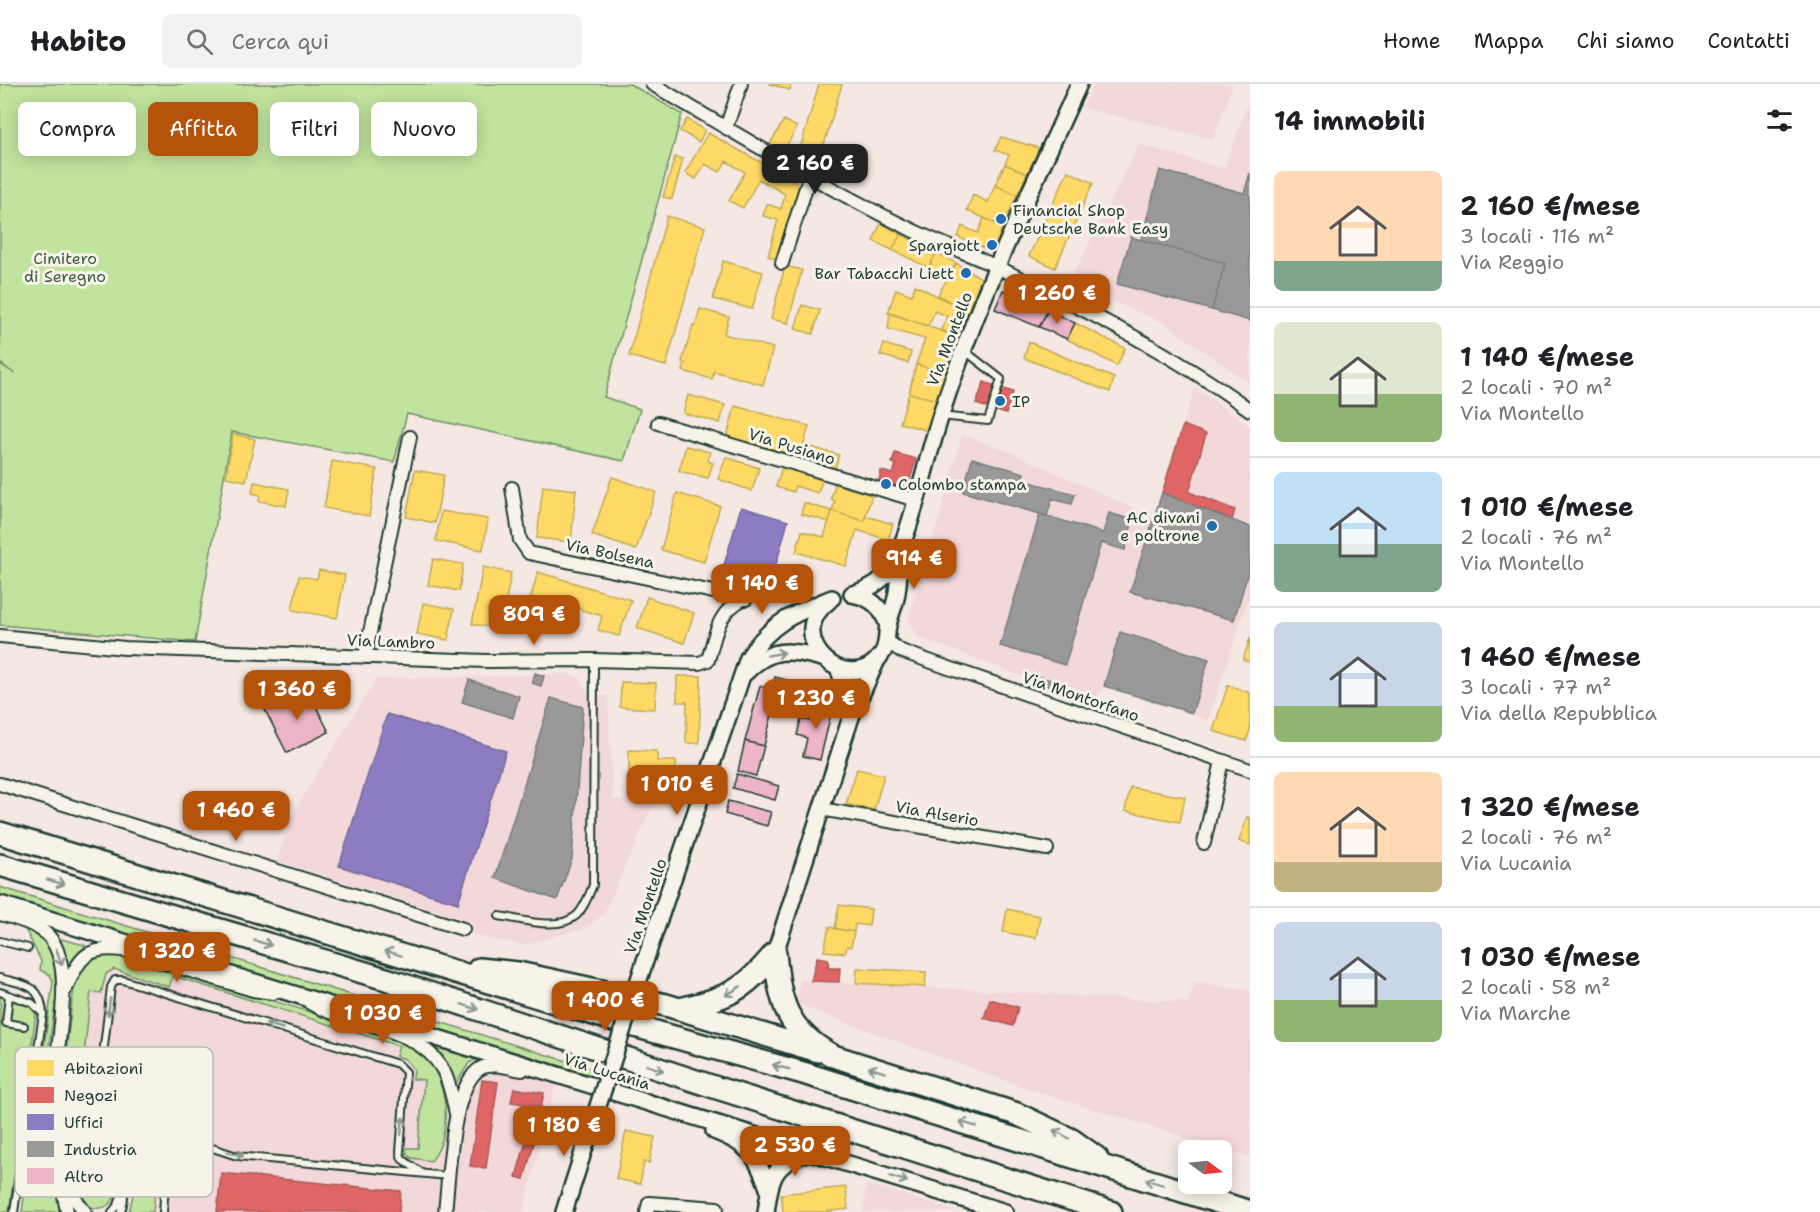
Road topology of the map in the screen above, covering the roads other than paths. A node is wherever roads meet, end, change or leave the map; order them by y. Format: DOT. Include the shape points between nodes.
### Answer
graph roads {
  1 [pos="652,84"];
  2 [pos="741,84"];
  3 [pos="1079,84"];
  4 [pos="726,128"];
  5 [pos="810,175"];
  6 [pos="782,263"];
  7 [pos="997,267"];
  8 [pos="963,350"];
  9 [pos="1250,410"];
  10 [pos="940,416"];
  11 [pos="658,423"];
  12 [pos="410,437"];
  13 [pos="512,488"];
  14 [pos="916,500"];
  15 [pos="901,547"];
  16 [pos="853,594"];
  17 [pos="832,598"];
  18 [pos="747,600"];
  19 [pos="0,636"];
  20 [pos="884,645"];
  21 [pos="366,657"];
  22 [pos="822,658"];
  23 [pos="594,660"];
  24 [pos="838,668"];
  25 [pos="740,680"];
  26 [pos="851,717"];
  27 [pos="1222,760"];
  28 [pos="1250,770"];
  29 [pos="0,784"];
  30 [pos="821,809"];
  31 [pos="0,832"];
  32 [pos="1204,843"];
  33 [pos="1047,849"];
  34 [pos="0,865"];
  35 [pos="0,904"];
  36 [pos="0,914"];
  37 [pos="499,916"];
  38 [pos="463,929"];
  39 [pos="0,940"];
  40 [pos="28,948"];
  41 [pos="775,953"];
  42 [pos="435,966"];
  43 [pos="0,978"];
  44 [pos="0,992"];
  45 [pos="64,992"];
  46 [pos="9,995"];
  47 [pos="296,996"];
  48 [pos="679,1009"];
  49 [pos="43,1014"];
  50 [pos="24,1026"];
  51 [pos="38,1047"];
  52 [pos="58,1047"];
  53 [pos="104,1047"];
  54 [pos="833,1056"];
  55 [pos="570,1079"];
  56 [pos="636,1099"];
  57 [pos="456,1114"];
  58 [pos="213,1148"];
  59 [pos="810,1152"];
  60 [pos="1108,1168"];
  61 [pos="422,1173"];
  62 [pos="449,1176"];
  63 [pos="769,1191"];
  64 [pos="16,1197"];
  65 [pos="65,1197"];
  66 [pos="74,1197"];
  67 [pos="121,1197"];
  68 [pos="123,1197"];
  69 [pos="164,1197"];
  70 [pos="717,1208"];
  71 [pos="14,1212"];
  72 [pos="68,1212"];
  73 [pos="85,1212"];
  74 [pos="112,1212"];
  75 [pos="121,1212"];
  76 [pos="163,1212"];
  77 [pos="445,1212"];
  78 [pos="564,1212"];
  79 [pos="647,1212"];
  80 [pos="766,1212"];
  81 [pos="1005,1212"];
  82 [pos="1111,1212"];
  83 [pos="1250,1212"];
  1 -- 4 [label="street"];
  2 -- 4 [label="street"];
  3 -- 7 [label="street, Via Montello"];
  4 -- 5 [label="street"];
  5 -- 6 [label="street"];
  5 -- 7 [label="street" via="910,229"];
  7 -- 8 [label="street, Via Montello"];
  7 -- 9 [label="street" via="1156,349"];
  8 -- 10 [label="street, Via Montello"];
  8 -- 10 [label="lane" via="1001,379 987,421"];
  10 -- 14 [label="street, Via Montello"];
  11 -- 14 [label="street, Via Pusiano"];
  12 -- 21 [label="street"];
  13 -- 18 [label="street, Via Bolsena" via="520,540 529,553"];
  14 -- 15 [label="street, Via Montello"];
  15 -- 16 [label="street, Via Montello" via="886,576"];
  15 -- 20 [label="street, Via Montello" via="897,596"];
  16 -- 17 [label="street"];
  16 -- 20 [label="street" via="879,608"];
  17 -- 22 [label="street" via="816,615 813,626 816,648"];
  17 -- 25 [label="street, Via Montello" via="769,630 748,658"];
  18 -- 23 [label="street, Via Lambro" via="734,604 722,617 708,660"];
  19 -- 21 [label="street, Via Lambro" via="125,648"];
  20 -- 24 [label="street" via="858,669"];
  20 -- 26 [label="street, Via Montello"];
  20 -- 27 [label="street, Via Montorfano"];
  21 -- 23 [label="street, Via Lambro"];
  22 -- 24 [label="street"];
  25 -- 22 [label="street, Via Montello, one-way" via="756,662 772,654"];
  23 -- 37 [label="lane" via="593,885 577,915 563,922 546,924"];
  24 -- 26 [label="street, Via Montello"];
  25 -- 78 [label="street, Via Montello, bridge"];
  26 -- 30 [label="street, Via Montello"];
  27 -- 28 [label="street, Via Montorfano"];
  27 -- 32 [label="street"];
  29 -- 38 [label="street"];
  30 -- 33 [label="street, Via Alserio"];
  30 -- 41 [label="street, Via Montello"];
  42 -- 31 [label="highway, one-way"];
  34 -- 82 [label="highway, one-way" via="386,979"];
  35 -- 47 [label="street, Via Lucania"];
  36 -- 45 [label="street, one-way" via="30,924 53,942 63,968"];
  39 -- 40 [label="lane"];
  41 -- 48 [label="highway, one-way" via="755,977 720,999"];
  41 -- 54 [label="highway" via="778,989 785,1010 814,1045"];
  42 -- 48 [label="highway" via="518,973"];
  60 -- 42 [label="highway, one-way" via="803,1073"];
  43 -- 49 [label="lane" via="31,987 42,1000"];
  44 -- 46 [label="lane"];
  45 -- 47 [label="street" via="80,962 90,952 103,948 122,950 253,990"];
  45 -- 52 [label="street"];
  46 -- 49 [label="lane" via="32,1003"];
  46 -- 50 [label="lane" via="6,1023"];
  47 -- 55 [label="street, Via Lucania"];
  47 -- 57 [label="street" via="326,1012 418,1042 444,1072"];
  48 -- 54 [label="highway"];
  49 -- 51 [label="lane"];
  61 -- 53 [label="lane, one-way" via="402,1159 399,1152 406,1071 398,1064 123,980 115,980 111,987"];
  60 -- 54 [label="highway, one-way" via="1081,1146 1027,1118"];
  55 -- 56 [label="street, Via Lucania"];
  55 -- 57 [label="street" via="495,1065 482,1067 465,1085"];
  56 -- 59 [label="street, Via Lucania"];
  56 -- 63 [label="street" via="725,1135 750,1150"];
  57 -- 62 [label="street"];
  58 -- 61 [label="lane, one-way" via="237,1156"];
  59 -- 63 [label="street" via="782,1165 774,1174"];
  59 -- 81 [label="street, Via Lucania, one-way"];
  83 -- 60 [label="highway, one-way"];
  61 -- 62 [label="lane"];
  62 -- 77 [label="street"];
  63 -- 80 [label="street"];
  64 -- 71 [label="lane"];
  65 -- 72 [label="street"];
  66 -- 73 [label="street"];
  67 -- 74 [label="lane"];
  68 -- 75 [label="lane"];
  69 -- 76 [label="lane"];
  70 -- 79 [label="street" via="649,1203"];
}
